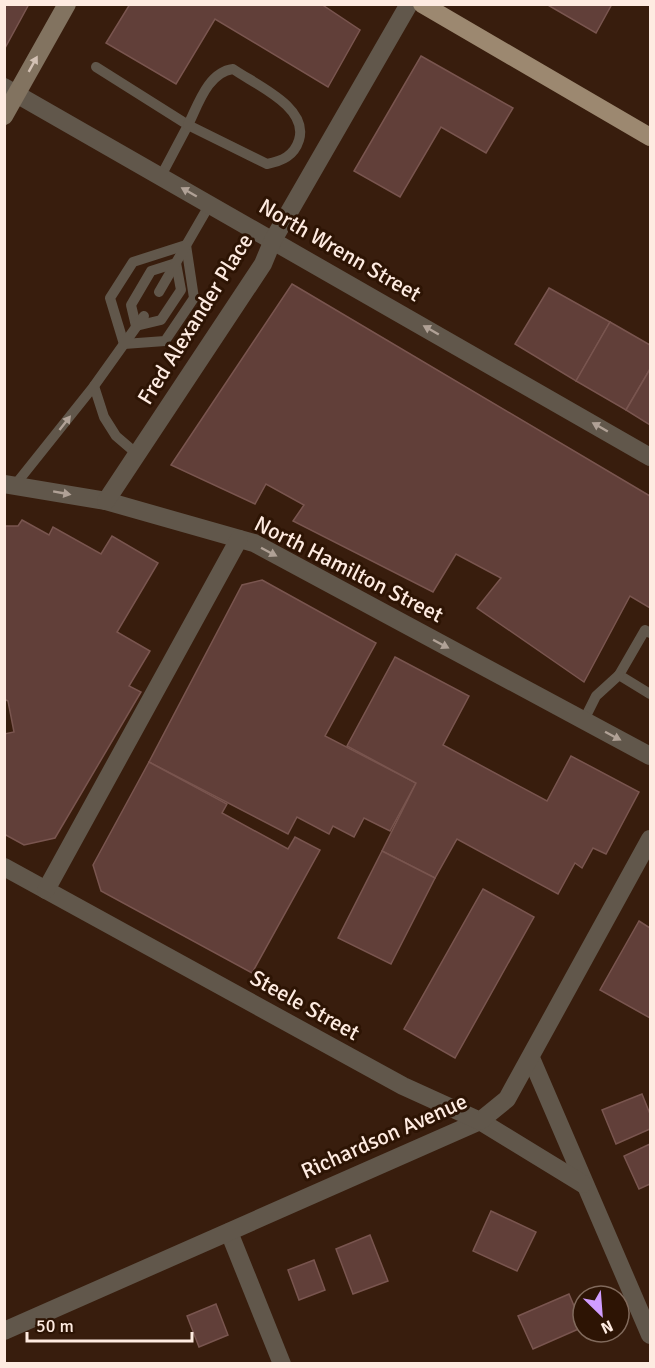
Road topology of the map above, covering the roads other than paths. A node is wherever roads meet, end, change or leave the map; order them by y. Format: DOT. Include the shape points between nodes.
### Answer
graph roads {
  1 [pos="67,4"];
  2 [pos="409,4"];
  3 [pos="422,4"];
  4 [pos="96,67"];
  5 [pos="10,90"];
  6 [pos="4,116"];
  7 [pos="188,125"];
  8 [pos="651,137"];
  9 [pos="161,176"];
  10 [pos="210,204"];
  11 [pos="273,240"];
  12 [pos="186,245"];
  13 [pos="176,263"];
  14 [pos="159,292"];
  15 [pos="144,316"];
  16 [pos="136,326"];
  17 [pos="124,344"];
  18 [pos="94,386"];
  19 [pos="137,454"];
  20 [pos="651,456"];
  21 [pos="10,484"];
  22 [pos="106,501"];
  23 [pos="239,539"];
  24 [pos="651,633"];
  25 [pos="619,675"];
  26 [pos="651,693"];
  27 [pos="584,720"];
  28 [pos="651,756"];
  29 [pos="651,839"];
  30 [pos="4,867"];
  31 [pos="46,890"];
  32 [pos="531,1058"];
  33 [pos="480,1121"];
  34 [pos="583,1184"];
  35 [pos="229,1232"];
  36 [pos="649,1330"];
  37 [pos="4,1331"];
  38 [pos="282,1364"];
  5 -- 1 [label="main road, one-way"];
  2 -- 11 [label="street, Fred Alexander Place"];
  3 -- 8 [label="main road"];
  4 -- 7 [label="lane"];
  5 -- 6 [label="main road"];
  5 -- 9 [label="street, North Wrenn Street"];
  7 -- 7 [label="lane" via="267,164 289,156 302,130 292,108 233,69 223,70 212,79"];
  7 -- 9 [label="lane"];
  10 -- 9 [label="street, North Wrenn Street, one-way"];
  10 -- 11 [label="street, North Wrenn Street"];
  10 -- 12 [label="lane"];
  11 -- 19 [label="street, Fred Alexander Place" via="263,264"];
  20 -- 11 [label="street, North Wrenn Street, one-way"];
  12 -- 13 [label="lane"];
  12 -- 17 [label="lane" via="133,262 110,298"];
  12 -- 17 [label="lane" via="194,298 165,341"];
  13 -- 14 [label="lane"];
  13 -- 16 [label="lane" via="151,271 131,305"];
  13 -- 16 [label="lane" via="182,290 161,320"];
  15 -- 16 [label="lane"];
  16 -- 17 [label="lane"];
  17 -- 18 [label="lane"];
  18 -- 19 [label="lane" via="104,417 116,436"];
  21 -- 18 [label="lane, one-way"];
  19 -- 22 [label="street, Fred Alexander Place"];
  21 -- 22 [label="street, North Hamilton Street, one-way"];
  22 -- 23 [label="street, North Hamilton Street"];
  23 -- 27 [label="street, North Hamilton Street, one-way" via="254,543"];
  23 -- 31 [label="street"];
  24 -- 25 [label="lane" via="645,630"];
  25 -- 26 [label="lane"];
  25 -- 27 [label="lane" via="596,696"];
  27 -- 28 [label="street, North Hamilton Street, one-way"];
  29 -- 32 [label="street, Richardson Avenue"];
  30 -- 31 [label="street, Steele Street"];
  31 -- 33 [label="street, Steele Street" via="404,1086"];
  32 -- 33 [label="street, Richardson Avenue" via="507,1099"];
  32 -- 34 [label="street"];
  33 -- 34 [label="street, Steele Street"];
  33 -- 35 [label="street, Richardson Avenue"];
  34 -- 36 [label="street"];
  35 -- 37 [label="street, Richardson Avenue"];
  35 -- 38 [label="street"];
}
